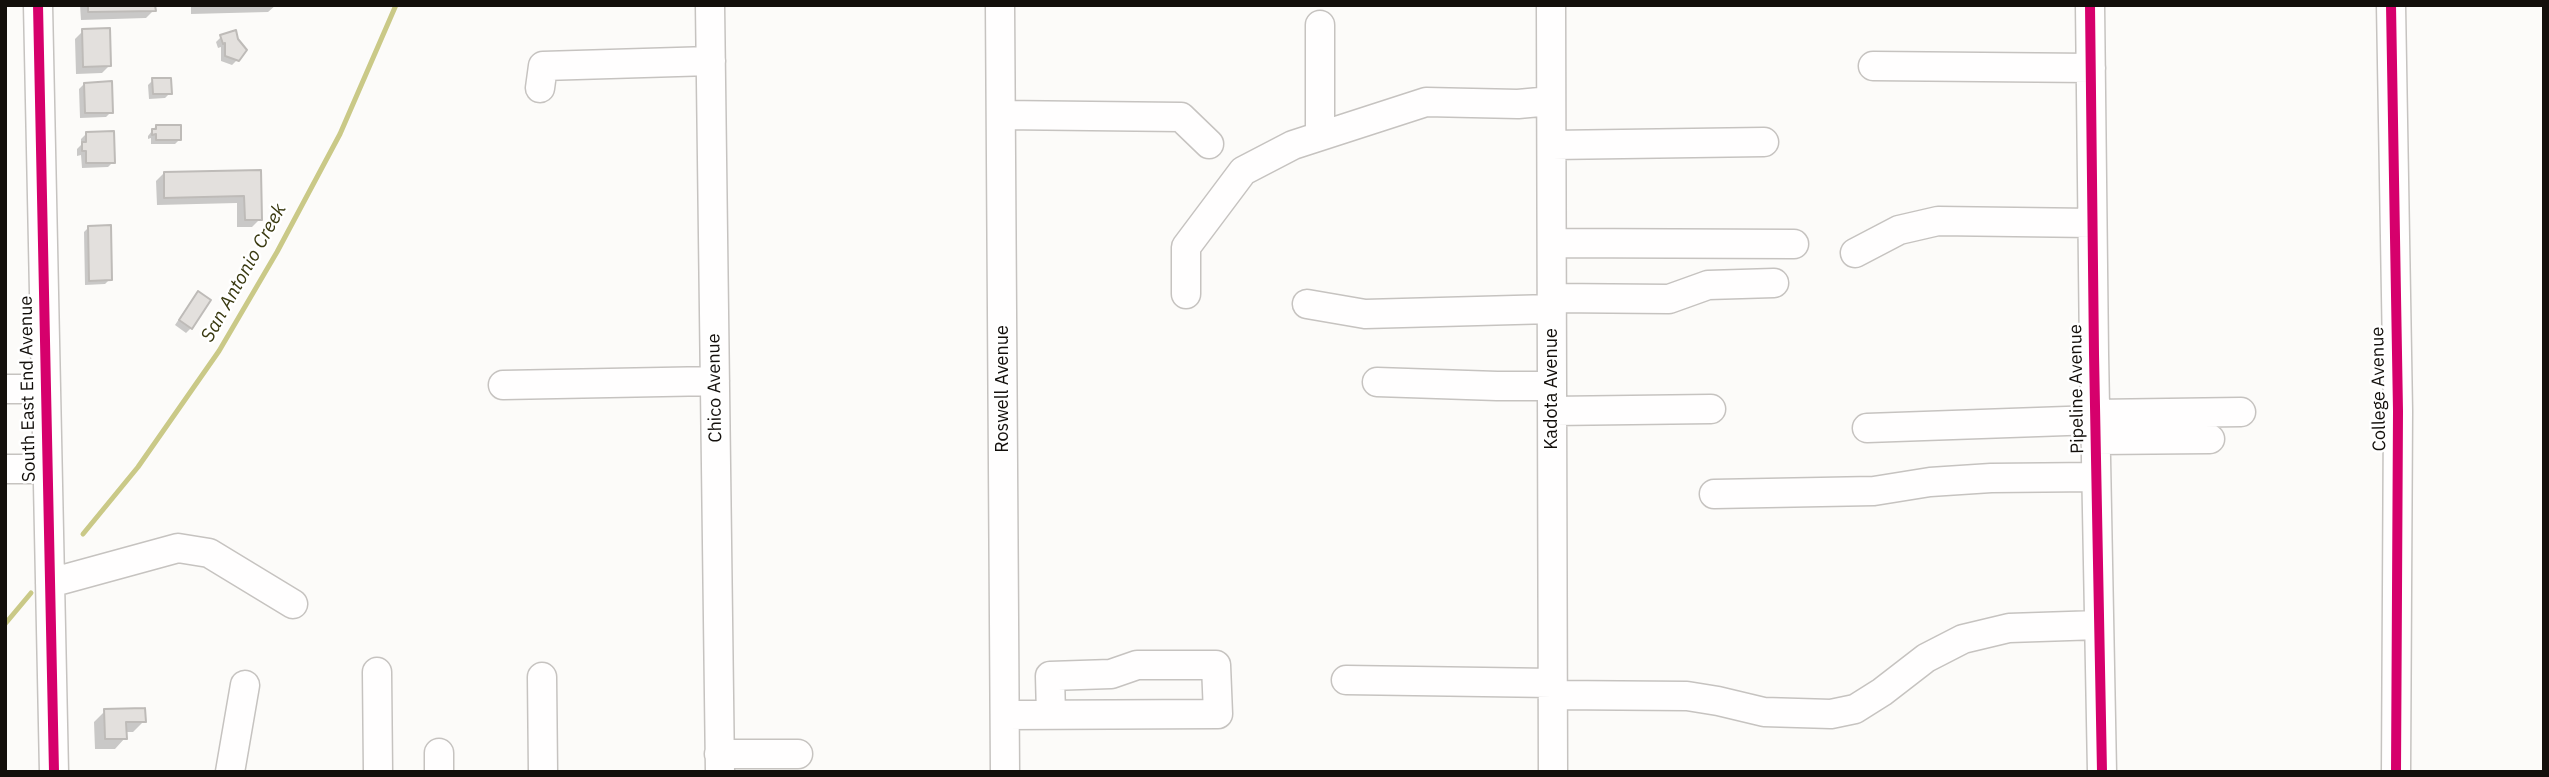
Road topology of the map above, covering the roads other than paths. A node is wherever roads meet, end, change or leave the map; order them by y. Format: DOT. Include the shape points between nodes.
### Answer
graph roads {
  1 [pos="38,5"];
  2 [pos="710,5"];
  3 [pos="1000,5"];
  4 [pos="1552,5"];
  5 [pos="2090,5"];
  6 [pos="2390,5"];
  7 [pos="1320,25"];
  8 [pos="711,61"];
  9 [pos="1873,66"];
  10 [pos="2091,68"];
  11 [pos="540,88"];
  12 [pos="1552,101"];
  13 [pos="1001,115"];
  14 [pos="1320,136"];
  15 [pos="1764,142"];
  16 [pos="1209,144"];
  17 [pos="1552,145"];
  18 [pos="2092,223"];
  19 [pos="1552,243"];
  20 [pos="1794,244"];
  21 [pos="1855,253"];
  22 [pos="1774,283"];
  23 [pos="1186,294"];
  24 [pos="1307,304"];
  25 [pos="1552,304"];
  26 [pos="715,381"];
  27 [pos="1377,382"];
  28 [pos="503,385"];
  29 [pos="5,388"];
  30 [pos="46,388"];
  31 [pos="1552,398"];
  32 [pos="1711,409"];
  33 [pos="2241,412"];
  34 [pos="2095,425"];
  35 [pos="1867,428"];
  36 [pos="2210,439"];
  37 [pos="5,469"];
  38 [pos="47,469"];
  39 [pos="2096,477"];
  40 [pos="1714,494"];
  41 [pos="50,583"];
  42 [pos="293,604"];
  43 [pos="2099,625"];
  44 [pos="377,672"];
  45 [pos="542,677"];
  46 [pos="1346,681"];
  47 [pos="245,685"];
  48 [pos="1553,689"];
  49 [pos="1005,715"];
  50 [pos="1051,715"];
  51 [pos="798,754"];
  52 [pos="720,763"];
  53 [pos="54,772"];
  54 [pos="230,772"];
  55 [pos="378,772"];
  56 [pos="543,772"];
  57 [pos="1005,772"];
  58 [pos="1553,772"];
  59 [pos="2102,772"];
  60 [pos="2396,772"];
  1 -- 30 [label="street, South East End Avenue"];
  2 -- 8 [label="street, Chico Avenue"];
  3 -- 13 [label="street, Roswell Avenue"];
  4 -- 12 [label="street, Kadota Avenue"];
  5 -- 10 [label="street, Pipeline Avenue"];
  6 -- 60 [label="street, College Avenue" via="2398,411"];
  7 -- 14 [label="street"];
  8 -- 11 [label="street" via="544,66"];
  8 -- 26 [label="street, Chico Avenue"];
  9 -- 10 [label="street"];
  10 -- 18 [label="street, Pipeline Avenue"];
  12 -- 14 [label="street" via="1426,102"];
  12 -- 17 [label="street, Kadota Avenue"];
  13 -- 16 [label="street" via="1181,117"];
  13 -- 49 [label="street, Roswell Avenue"];
  14 -- 23 [label="street" via="1243,171 1186,247"];
  15 -- 17 [label="street"];
  17 -- 19 [label="street, Kadota Avenue"];
  18 -- 21 [label="street" via="1938,220 1899,230"];
  18 -- 34 [label="street, Pipeline Avenue"];
  19 -- 20 [label="street"];
  19 -- 25 [label="street, Kadota Avenue"];
  22 -- 25 [label="street" via="1708,285 1669,299"];
  24 -- 25 [label="street" via="1365,314"];
  25 -- 31 [label="street, Kadota Avenue"];
  26 -- 28 [label="street"];
  26 -- 52 [label="street, Chico Avenue"];
  27 -- 31 [label="street"];
  29 -- 30 [label="street"];
  30 -- 38 [label="street, South East End Avenue"];
  31 -- 32 [label="street"];
  31 -- 48 [label="street, Kadota Avenue"];
  33 -- 34 [label="street"];
  34 -- 35 [label="street"];
  34 -- 36 [label="street"];
  34 -- 39 [label="street, Pipeline Avenue"];
  37 -- 38 [label="street"];
  38 -- 41 [label="street, South East End Avenue"];
  39 -- 40 [label="street" via="1991,478 1874,491"];
  39 -- 43 [label="street, Pipeline Avenue"];
  41 -- 42 [label="street" via="178,548 209,553"];
  41 -- 53 [label="street, South East End Avenue"];
  43 -- 48 [label="street" via="2009,628 1963,639 1926,658 1855,709 1831,714 1764,712 1686,696"];
  43 -- 59 [label="street, Pipeline Avenue"];
  44 -- 55 [label="street"];
  45 -- 56 [label="street"];
  46 -- 48 [label="street"];
  47 -- 54 [label="street"];
  48 -- 58 [label="street, Kadota Avenue"];
  49 -- 50 [label="street"];
  49 -- 57 [label="street, Roswell Avenue"];
  50 -- 50 [label="street" via="1218,714 1216,664 1137,665 1111,674 1050,676"];
  51 -- 52 [label="street"];
}
